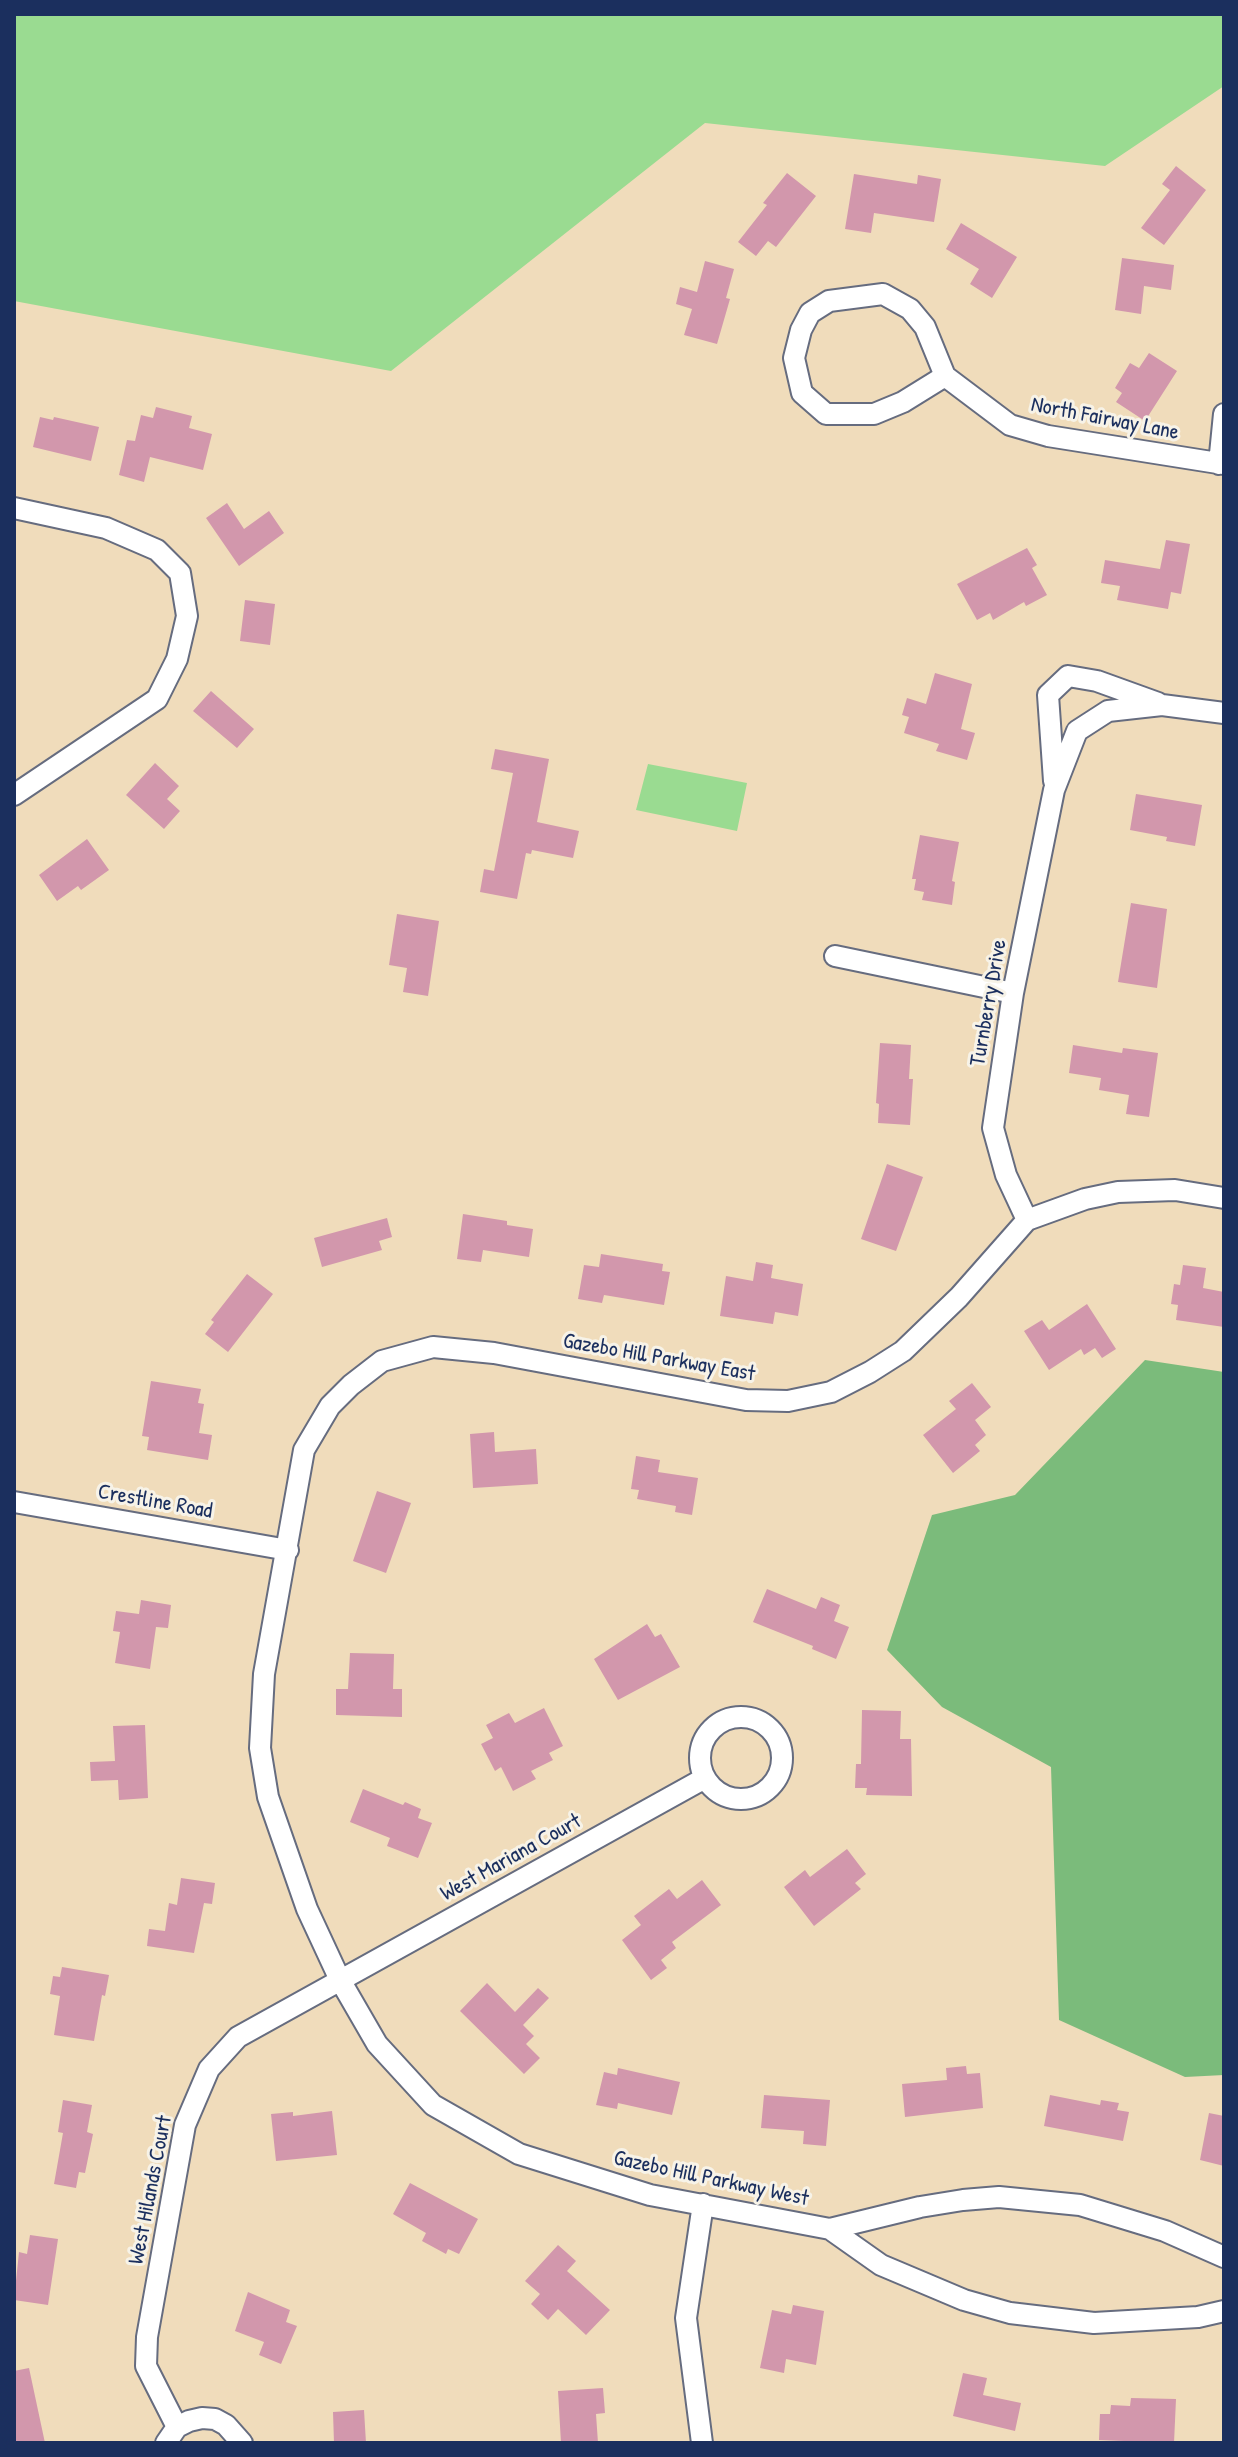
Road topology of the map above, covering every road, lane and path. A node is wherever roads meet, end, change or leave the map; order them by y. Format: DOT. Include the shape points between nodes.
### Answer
graph roads {
  1 [pos="945,376"];
  2 [pos="1224,414"];
  3 [pos="1221,464"];
  4 [pos="14,508"];
  5 [pos="1162,705"];
  6 [pos="1224,713"];
  7 [pos="1054,790"];
  8 [pos="14,795"];
  9 [pos="835,956"];
  10 [pos="1013,993"];
  11 [pos="1224,1198"];
  12 [pos="1027,1220"];
  13 [pos="14,1502"];
  14 [pos="288,1550"];
  15 [pos="705,1778"];
  16 [pos="340,1980"];
  17 [pos="703,2204"];
  18 [pos="830,2229"];
  19 [pos="1224,2257"];
  20 [pos="1224,2311"];
  21 [pos="172,2435"];
  22 [pos="242,2443"];
  23 [pos="702,2443"];
  1 -- 1 [label="street" via="925,327 910,309 883,294 829,301 810,313 794,358 802,393 826,414 874,414"];
  1 -- 3 [label="street, North Fairway Lane" via="1010,425"];
  2 -- 3 [label="street"];
  4 -- 8 [label="street" via="106,528 157,550 180,573 187,616 177,659 157,699"];
  5 -- 6 [label="street, Turnberry Drive"];
  5 -- 7 [label="street, Turnberry Drive" via="1108,711 1077,731"];
  5 -- 7 [label="street, Turnberry Drive" via="1068,676 1048,695"];
  7 -- 10 [label="street, Turnberry Drive"];
  9 -- 10 [label="street"];
  10 -- 12 [label="street, Turnberry Drive" via="993,1128 1006,1175"];
  11 -- 12 [label="street, Gazebo Hill Parkway East" via="1175,1190 1118,1192"];
  12 -- 14 [label="street, Gazebo Hill Parkway East" via="903,1351 831,1392 788,1401 746,1400 494,1353 433,1347 382,1361 330,1406 304,1450"];
  13 -- 14 [label="street, Crestline Road"];
  14 -- 16 [label="street, Gazebo Hill Parkway West" via="264,1674 260,1748 283,1841"];
  15 -- 15 [label="street" via="726,1796 754,1798 776,1781 782,1754 778,1740 760,1722 723,1722 705,1740"];
  15 -- 16 [label="street, West Mariana Court"];
  16 -- 17 [label="street, Gazebo Hill Parkway West" via="377,2044 433,2105 519,2154 650,2195"];
  16 -- 21 [label="street, West Hilands Court" via="238,2037 209,2069 185,2125 147,2337 146,2366"];
  17 -- 18 [label="street, Gazebo Hill Parkway West"];
  17 -- 23 [label="street" via="686,2318"];
  18 -- 19 [label="street, Gazebo Hill Parkway West" via="920,2207 999,2197 1080,2205 1165,2231"];
  18 -- 20 [label="street, Gazebo Hill Parkway West" via="881,2265 1010,2313 1094,2323"];
  21 -- 22 [label="street, West Hilands Court" via="202,2418 215,2419"];
}
